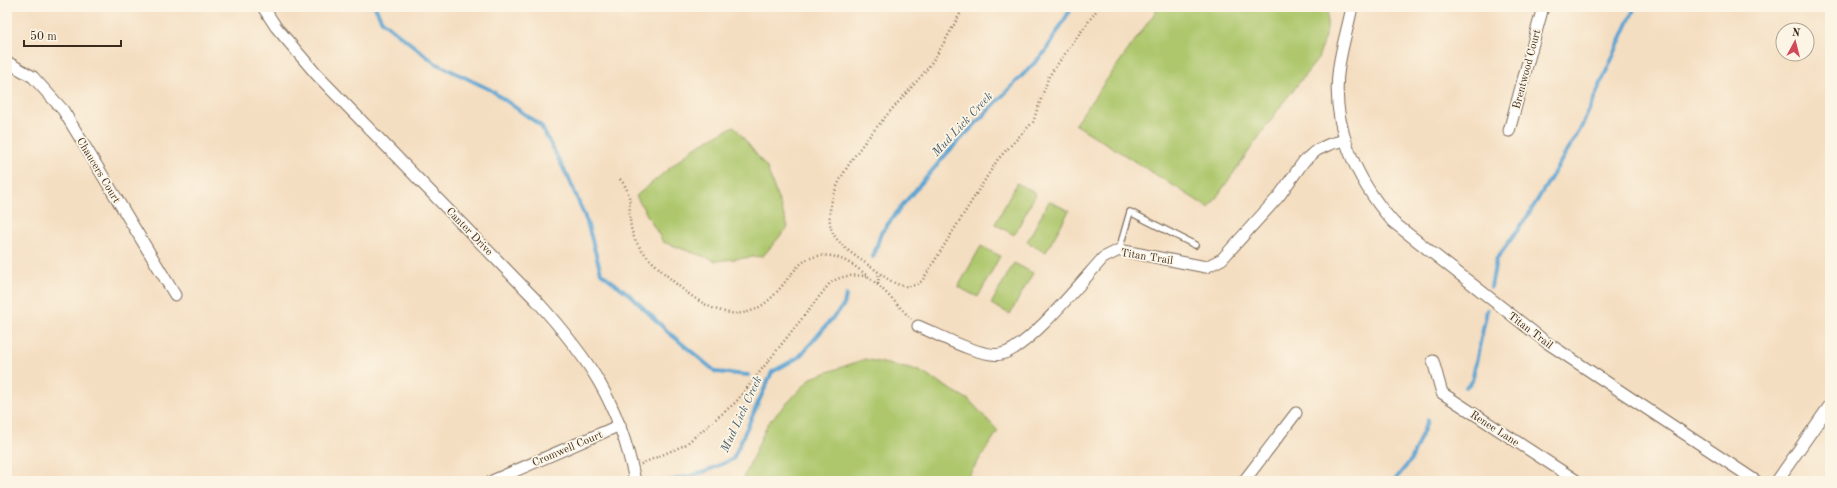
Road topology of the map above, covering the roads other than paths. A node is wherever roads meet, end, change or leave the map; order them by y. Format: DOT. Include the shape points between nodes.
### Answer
graph roads {
  1 [pos="263,7"];
  2 [pos="1352,7"];
  3 [pos="1543,7"];
  4 [pos="7,62"];
  5 [pos="1509,131"];
  6 [pos="1345,140"];
  7 [pos="1195,245"];
  8 [pos="1118,250"];
  9 [pos="175,295"];
  10 [pos="918,326"];
  11 [pos="1433,361"];
  12 [pos="1830,405"];
  13 [pos="1296,413"];
  14 [pos="620,426"];
  15 [pos="492,481"];
  16 [pos="635,481"];
  17 [pos="1244,481"];
  18 [pos="1577,481"];
  19 [pos="1756,481"];
  20 [pos="1777,481"];
  1 -- 14 [label="street, Canter Drive" via="276,27 317,75 562,328 601,384"];
  2 -- 6 [label="street, Titan Trail" via="1338,77 1337,105"];
  3 -- 5 [label="street, Brentwood Court"];
  4 -- 9 [label="street, Chaucers Court" via="33,77 63,110"];
  6 -- 8 [label="street, Titan Trail" via="1317,150 1304,161 1279,196 1222,259 1206,267"];
  6 -- 19 [label="street, Titan Trail" via="1365,186 1393,222 1546,342"];
  7 -- 8 [label="lane" via="1130,212"];
  8 -- 10 [label="street, Titan Trail" via="1102,258 1029,339 1013,351 1000,355 972,349"];
  11 -- 18 [label="street, Renee Lane" via="1442,393"];
  12 -- 20 [label="street"];
  13 -- 17 [label="street"];
  14 -- 15 [label="street, Cromwell Court"];
  14 -- 16 [label="street, Canter Drive"];
}
